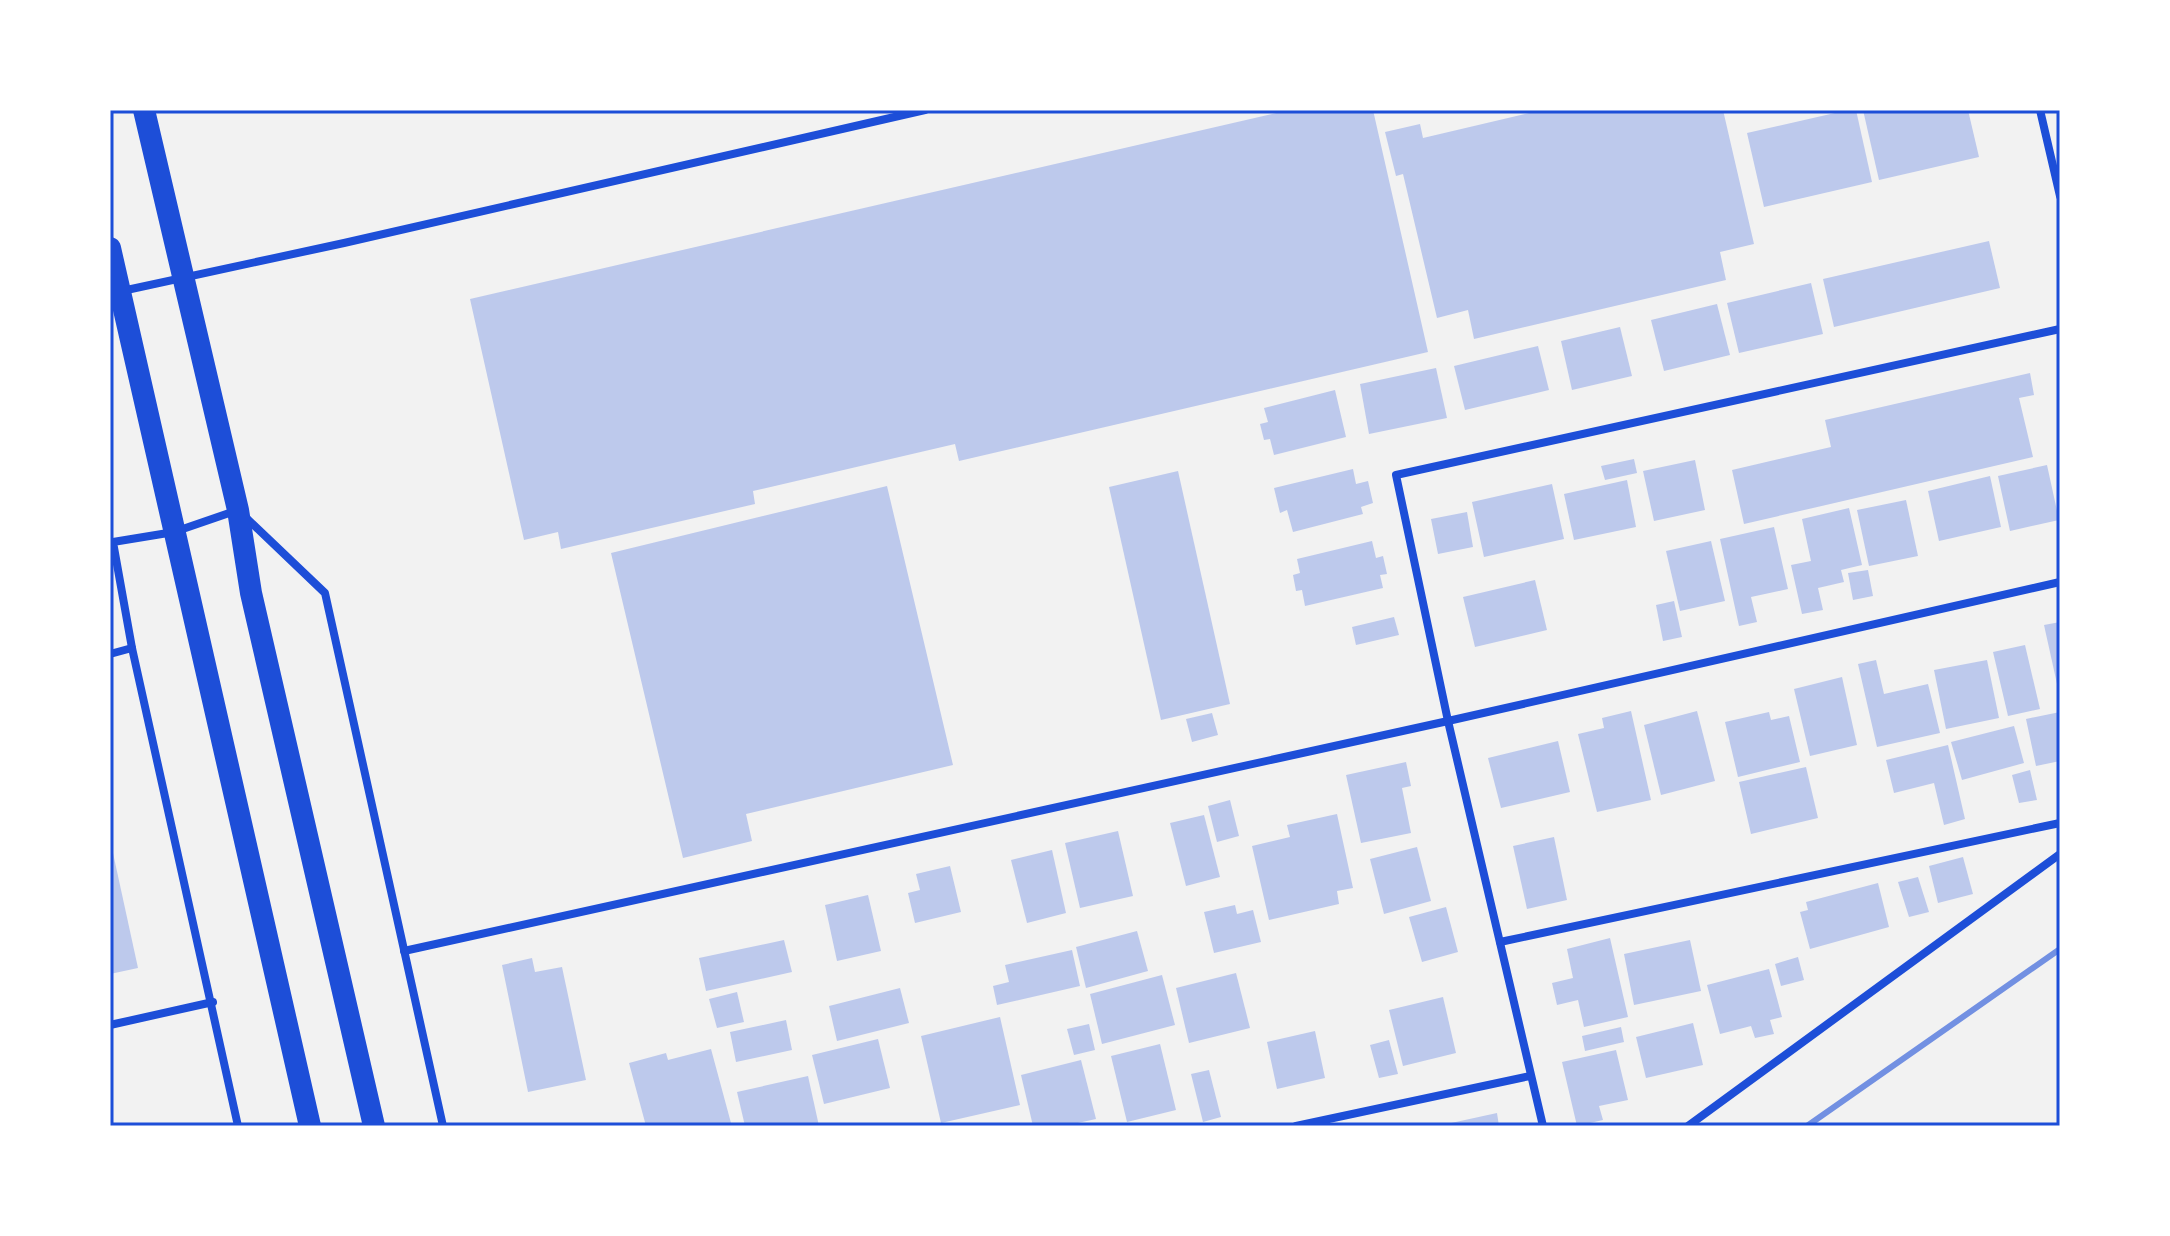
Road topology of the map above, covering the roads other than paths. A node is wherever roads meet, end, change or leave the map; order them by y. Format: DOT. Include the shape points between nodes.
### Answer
graph roads {
  1 [pos="144,110"];
  2 [pos="925,110"];
  3 [pos="2040,110"];
  4 [pos="2060,196"];
  5 [pos="110,248"];
  6 [pos="184,279"];
  7 [pos="115,292"];
  8 [pos="2060,329"];
  9 [pos="238,510"];
  10 [pos="174,532"];
  11 [pos="2060,582"];
  12 [pos="132,648"];
  13 [pos="110,654"];
  14 [pos="1448,721"];
  15 [pos="2060,823"];
  16 [pos="2060,854"];
  17 [pos="1500,942"];
  18 [pos="404,951"];
  19 [pos="213,1002"];
  20 [pos="110,1025"];
  21 [pos="1530,1076"];
  22 [pos="238,1126"];
  23 [pos="310,1126"];
  24 [pos="374,1126"];
  25 [pos="443,1126"];
  26 [pos="1296,1126"];
  27 [pos="1543,1126"];
  28 [pos="1688,1126"];
  1 -- 6 [label="highway"];
  2 -- 6 [label="street"];
  3 -- 4 [label="street"];
  5 -- 7 [label="highway"];
  6 -- 7 [label="street"];
  6 -- 9 [label="highway"];
  7 -- 10 [label="highway"];
  8 -- 14 [label="street" via="1396,475"];
  9 -- 10 [label="street"];
  9 -- 18 [label="street" via="325,593"];
  9 -- 24 [label="highway" via="251,593"];
  10 -- 12 [label="street" via="113,542"];
  10 -- 23 [label="highway"];
  11 -- 14 [label="street"];
  12 -- 13 [label="street"];
  12 -- 19 [label="street"];
  14 -- 17 [label="street"];
  14 -- 18 [label="street"];
  15 -- 17 [label="street"];
  16 -- 28 [label="street"];
  17 -- 21 [label="street"];
  18 -- 25 [label="street"];
  19 -- 20 [label="street"];
  19 -- 22 [label="street"];
  21 -- 26 [label="street"];
  21 -- 27 [label="street"];
}
